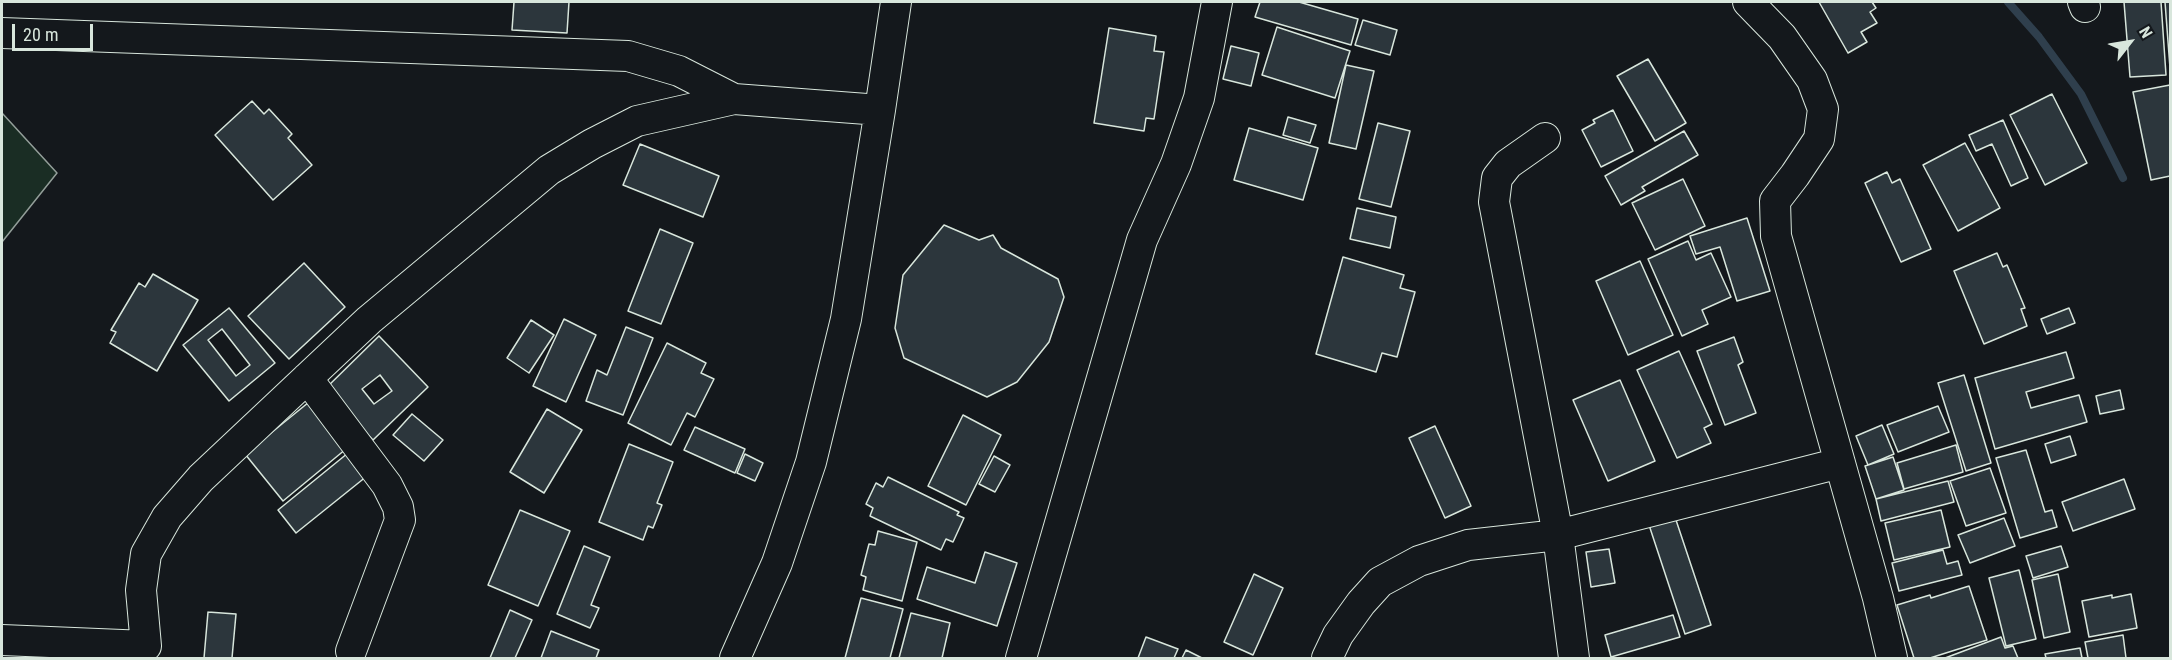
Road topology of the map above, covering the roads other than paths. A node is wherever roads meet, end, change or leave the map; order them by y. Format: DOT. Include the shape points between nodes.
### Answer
graph roads {
  1 [pos="896,2"];
  2 [pos="1217,2"];
  3 [pos="1748,2"];
  4 [pos="2,33"];
  5 [pos="734,99"];
  6 [pos="880,110"];
  7 [pos="1545,138"];
  8 [pos="307,378"];
  9 [pos="1840,463"];
  10 [pos="1558,534"];
  11 [pos="2,640"];
  12 [pos="351,651"];
  13 [pos="147,652"];
  14 [pos="735,658"];
  15 [pos="1021,658"];
  16 [pos="1327,658"];
  17 [pos="1574,658"];
  18 [pos="1892,658"];
  1 -- 6 [label="street"];
  2 -- 15 [label="street" via="1199,98 1176,164 1142,240"];
  3 -- 9 [label="street" via="1782,37 1812,80 1823,109 1819,139 1775,201 1776,236"];
  4 -- 5 [label="street" via="628,56 679,71"];
  5 -- 6 [label="street"];
  5 -- 8 [label="street" via="637,121 549,170 369,320"];
  6 -- 14 [label="street" via="846,319 811,462 777,563"];
  7 -- 10 [label="street" via="1508,164 1497,178 1494,202"];
  8 -- 12 [label="street" via="387,485 398,507 400,520"];
  8 -- 13 [label="street" via="201,478 167,517 146,554 141,590"];
  9 -- 10 [label="street"];
  9 -- 18 [label="street"];
  10 -- 16 [label="street" via="1468,545 1419,561 1380,582 1338,635"];
  10 -- 17 [label="street"];
  11 -- 13 [label="street"];
}
